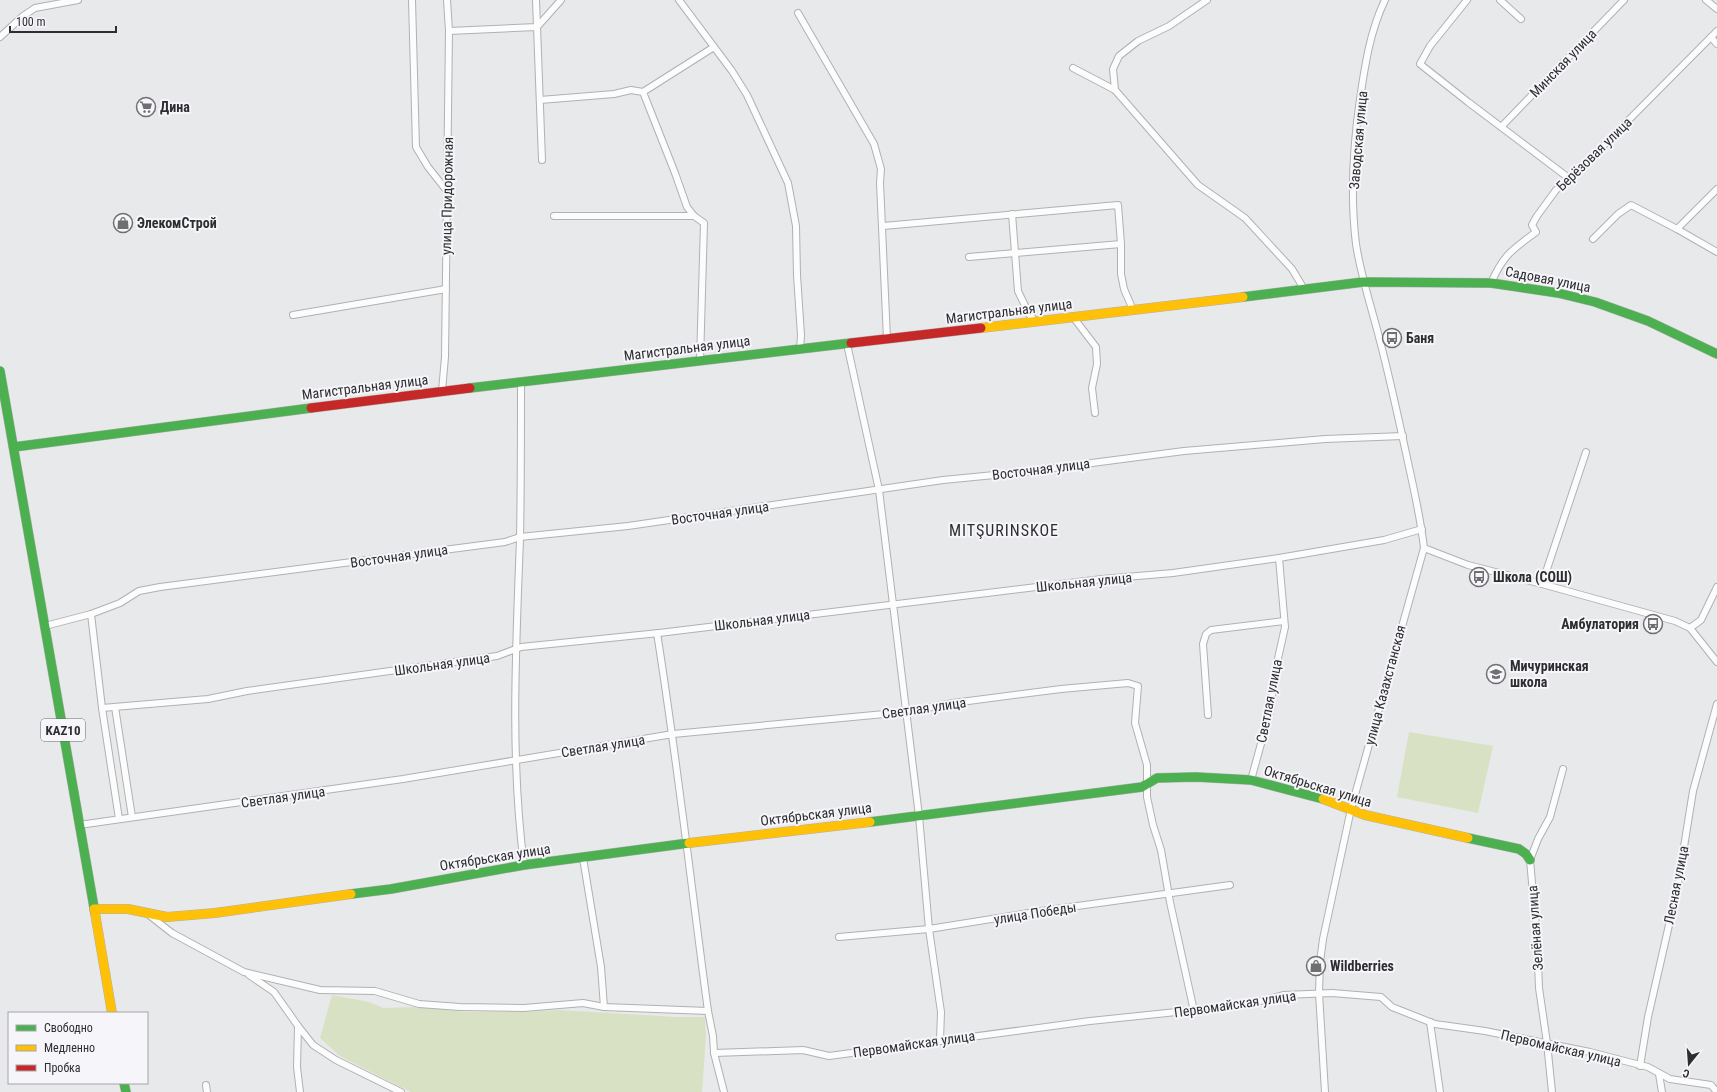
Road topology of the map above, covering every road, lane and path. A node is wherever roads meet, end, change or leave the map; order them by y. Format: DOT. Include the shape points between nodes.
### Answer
graph roads {
  1 [pos="78,0"];
  2 [pos="412,0"];
  3 [pos="447,0"];
  4 [pos="536,0"];
  5 [pos="561,0"];
  6 [pos="679,0"];
  7 [pos="1207,0"];
  8 [pos="1385,0"];
  9 [pos="1467,0"];
  10 [pos="1500,0"];
  11 [pos="1624,0"];
  12 [pos="1706,0"];
  13 [pos="1717,9"];
  14 [pos="798,13"];
  15 [pos="1521,19"];
  16 [pos="537,27"];
  17 [pos="449,31"];
  18 [pos="1717,31"];
  19 [pos="0,37"];
  20 [pos="1711,38"];
  21 [pos="1717,44"];
  22 [pos="714,47"];
  23 [pos="1073,68"];
  24 [pos="1116,90"];
  25 [pos="643,92"];
  26 [pos="540,100"];
  27 [pos="1502,126"];
  28 [pos="542,160"];
  29 [pos="1570,179"];
  30 [pos="1717,189"];
  31 [pos="447,191"];
  32 [pos="1012,214"];
  33 [pos="554,216"];
  34 [pos="694,216"];
  35 [pos="883,226"];
  36 [pos="1677,229"];
  37 [pos="1593,239"];
  38 [pos="1121,244"];
  39 [pos="1717,252"];
  40 [pos="1015,253"];
  41 [pos="969,257"];
  42 [pos="1363,282"];
  43 [pos="1491,283"];
  44 [pos="446,289"];
  45 [pos="1304,289"];
  46 [pos="1133,310"];
  47 [pos="293,316"];
  48 [pos="1073,317"];
  49 [pos="1036,322"];
  50 [pos="887,339"];
  51 [pos="847,344"];
  52 [pos="800,349"];
  53 [pos="1717,354"];
  54 [pos="700,361"];
  55 [pos="0,371"];
  56 [pos="521,382"];
  57 [pos="442,391"];
  58 [pos="1095,413"];
  59 [pos="1403,436"];
  60 [pos="14,447"];
  61 [pos="1586,452"];
  62 [pos="879,490"];
  63 [pos="1422,529"];
  64 [pos="520,537"];
  65 [pos="1424,548"];
  66 [pos="1279,558"];
  67 [pos="1542,584"];
  68 [pos="1717,587"];
  69 [pos="894,604"];
  70 [pos="91,614"];
  71 [pos="1284,621"];
  72 [pos="45,626"];
  73 [pos="1690,628"];
  74 [pos="657,633"];
  75 [pos="516,649"];
  76 [pos="1717,662"];
  77 [pos="1717,704"];
  78 [pos="115,707"];
  79 [pos="102,708"];
  80 [pos="906,712"];
  81 [pos="1208,714"];
  82 [pos="673,734"];
  83 [pos="517,760"];
  84 [pos="1563,769"];
  85 [pos="1251,780"];
  86 [pos="1146,784"];
  87 [pos="1351,809"];
  88 [pos="132,816"];
  89 [pos="919,816"];
  90 [pos="119,819"];
  91 [pos="79,825"];
  92 [pos="686,843"];
  93 [pos="583,858"];
  94 [pos="1530,860"];
  95 [pos="524,865"];
  96 [pos="1230,884"];
  97 [pos="1168,894"];
  98 [pos="94,909"];
  99 [pos="147,913"];
  100 [pos="929,929"];
  101 [pos="839,937"];
  102 [pos="244,972"];
  103 [pos="1319,993"];
  104 [pos="604,1007"];
  105 [pos="708,1011"];
  106 [pos="1194,1011"];
  107 [pos="112,1012"];
  108 [pos="1430,1022"];
  109 [pos="298,1026"];
  110 [pos="940,1040"];
  111 [pos="1547,1043"];
  112 [pos="714,1053"];
  113 [pos="1640,1066"];
  114 [pos="1658,1074"];
  115 [pos="206,1085"];
  116 [pos="207,1092"];
  117 [pos="300,1092"];
  118 [pos="401,1092"];
  119 [pos="724,1092"];
  120 [pos="1325,1092"];
  121 [pos="1440,1092"];
  122 [pos="1552,1092"];
  123 [pos="1662,1092"];
  124 [pos="1717,1092"];
  1 -- 19 [label="street" via="35,8"];
  2 -- 31 [label="street" via="416,147"];
  3 -- 17 [label="street, улица Придорожная"];
  4 -- 16 [label="street"];
  5 -- 16 [label="street"];
  6 -- 22 [label="street"];
  7 -- 24 [label="street" via="1169,26 1138,41 1118,56 1112,69"];
  8 -- 42 [label="street, Заводская улица" via="1374,27 1368,52 1354,151 1353,216"];
  9 -- 27 [label="street" via="1430,46 1420,64"];
  10 -- 15 [label="street"];
  11 -- 27 [label="street, Минская улица"];
  12 -- 13 [label="street"];
  14 -- 35 [label="street" via="874,144 881,169"];
  16 -- 17 [label="street"];
  16 -- 26 [label="street"];
  17 -- 31 [label="street, улица Придорожная"];
  18 -- 20 [label="street, Берёзовая улица"];
  20 -- 21 [label="street"];
  20 -- 29 [label="street, Берёзовая улица"];
  22 -- 25 [label="street"];
  22 -- 52 [label="street" via="747,95 788,183 796,226"];
  23 -- 24 [label="street"];
  24 -- 45 [label="street" via="1198,185 1245,218 1292,269"];
  25 -- 26 [label="street" via="631,90 614,94"];
  25 -- 34 [label="street" via="687,207"];
  26 -- 28 [label="street"];
  27 -- 29 [label="street"];
  29 -- 43 [label="street, Берёзовая улица" via="1556,190 1537,216 1532,225 1536,232 1507,254"];
  30 -- 36 [label="street"];
  31 -- 44 [label="street, улица Придорожная"];
  32 -- 35 [label="street"];
  32 -- 38 [label="street" via="1118,205"];
  32 -- 40 [label="street"];
  33 -- 34 [label="street"];
  34 -- 54 [label="street" via="704,223"];
  35 -- 50 [label="street"];
  36 -- 37 [label="street" via="1631,205"];
  36 -- 39 [label="street"];
  38 -- 40 [label="street"];
  38 -- 46 [label="street" via="1121,274"];
  40 -- 41 [label="street"];
  40 -- 49 [label="street" via="1018,291 1029,314"];
  42 -- 43 [label="main road, Садовая улица"];
  42 -- 45 [label="main road, Магистральная улица"];
  42 -- 59 [label="street, улица Казахстанская"];
  43 -- 53 [label="main road, Садовая улица" via="1558,293 1621,310"];
  44 -- 47 [label="street"];
  44 -- 57 [label="street, улица Придорожная"];
  45 -- 46 [label="main road, Магистральная улица"];
  46 -- 48 [label="main road, Магистральная улица"];
  48 -- 49 [label="main road, Магистральная улица"];
  48 -- 58 [label="street" via="1092,341 1097,353 1092,388"];
  49 -- 50 [label="main road, Магистральная улица"];
  50 -- 51 [label="main road, Магистральная улица"];
  51 -- 52 [label="main road, Магистральная улица"];
  51 -- 62 [label="street"];
  52 -- 54 [label="main road, Магистральная улица"];
  54 -- 56 [label="main road, Магистральная улица"];
  55 -- 60 [label="main road, KAZ10"];
  56 -- 57 [label="main road, Магистральная улица"];
  56 -- 64 [label="street"];
  57 -- 60 [label="main road, Магистральная улица"];
  59 -- 62 [label="street, Восточная улица" via="1325,439 1184,451"];
  59 -- 63 [label="street, улица Казахстанская"];
  60 -- 72 [label="main road, KAZ10"];
  61 -- 67 [label="street"];
  62 -- 64 [label="street, Восточная улица" via="628,526"];
  62 -- 69 [label="street"];
  63 -- 65 [label="street, улица Казахстанская"];
  63 -- 66 [label="street, Школьная улица" via="1384,540"];
  64 -- 70 [label="street, Восточная улица" via="497,543 160,587 140,591 120,603"];
  64 -- 75 [label="street"];
  65 -- 67 [label="street" via="1468,565"];
  65 -- 87 [label="street, улица Казахстанская"];
  66 -- 69 [label="street, Школьная улица" via="1173,573"];
  66 -- 71 [label="street, Светлая улица"];
  67 -- 73 [label="street" via="1675,621"];
  68 -- 73 [label="street" via="1701,620"];
  69 -- 74 [label="street, Школьная улица"];
  69 -- 80 [label="street"];
  70 -- 72 [label="street, Восточная улица"];
  70 -- 79 [label="street"];
  71 -- 81 [label="street" via="1211,630 1206,634 1203,644"];
  71 -- 85 [label="street, Светлая улица" via="1270,711"];
  72 -- 91 [label="main road, KAZ10"];
  73 -- 76 [label="street"];
  74 -- 75 [label="street, Школьная улица"];
  74 -- 82 [label="street"];
  75 -- 78 [label="street, Школьная улица" via="497,656 247,691 208,699"];
  75 -- 83 [label="street"];
  77 -- 113 [label="street, Лесная улица" via="1693,791 1677,890 1648,1017"];
  78 -- 79 [label="street, Школьная улица"];
  78 -- 88 [label="street"];
  79 -- 90 [label="street"];
  80 -- 82 [label="street, Светлая улица"];
  80 -- 86 [label="street, Светлая улица" via="984,699 1128,683 1138,686 1135,723 1147,765"];
  80 -- 89 [label="street"];
  82 -- 83 [label="street, Светлая улица"];
  82 -- 92 [label="street"];
  83 -- 88 [label="street, Светлая улица" via="190,810"];
  83 -- 95 [label="street" via="520,838"];
  84 -- 94 [label="street, Зелёная улица" via="1550,817"];
  85 -- 86 [label="main road, Октябрьская улица" via="1157,778"];
  85 -- 87 [label="main road, Октябрьская улица"];
  86 -- 89 [label="main road, Октябрьская улица" via="1142,787"];
  86 -- 97 [label="street" via="1153,825 1162,850"];
  87 -- 94 [label="main road, Октябрьская улица" via="1365,815 1519,849"];
  87 -- 103 [label="street, улица Казахстанская" via="1323,939"];
  88 -- 90 [label="street, Светлая улица"];
  89 -- 92 [label="main road, Октябрьская улица"];
  89 -- 100 [label="street"];
  90 -- 91 [label="street, Светлая улица"];
  91 -- 98 [label="main road, KAZ10"];
  92 -- 93 [label="main road, Октябрьская улица"];
  92 -- 105 [label="street"];
  93 -- 95 [label="main road, Октябрьская улица"];
  93 -- 104 [label="street" via="601,968"];
  94 -- 111 [label="street, Зелёная улица" via="1539,988"];
  95 -- 99 [label="main road, Октябрьская улица" via="391,888 215,913 167,917"];
  96 -- 97 [label="street, улица Победы"];
  97 -- 100 [label="street, улица Победы"];
  97 -- 106 [label="street"];
  98 -- 99 [label="main road, Октябрьская улица" via="128,909"];
  98 -- 107 [label="main road, KAZ10"];
  99 -- 102 [label="street" via="172,933"];
  100 -- 101 [label="street, улица Победы"];
  100 -- 110 [label="street" via="941,1012"];
  102 -- 104 [label="street" via="320,990 375,991 420,1004 524,1008 583,1003"];
  102 -- 109 [label="street" via="274,992"];
  103 -- 106 [label="street, Первомайская улица" via="1284,995 1244,1005"];
  103 -- 108 [label="street, Первомайская улица" via="1381,997 1392,1007"];
  103 -- 120 [label="street, улица Казахстанская"];
  104 -- 105 [label="street"];
  105 -- 112 [label="street"];
  106 -- 110 [label="street, Первомайская улица"];
  108 -- 111 [label="street, Первомайская улица"];
  108 -- 121 [label="street"];
  109 -- 117 [label="street" via="297,1067"];
  109 -- 118 [label="street" via="313,1045 336,1060"];
  110 -- 112 [label="street, Первомайская улица" via="829,1056 803,1050"];
  111 -- 113 [label="street, Первомайская улица"];
  111 -- 122 [label="street, Зелёная улица"];
  112 -- 119 [label="street"];
  113 -- 114 [label="street, Первомайская улица" via="1648,1067"];
  114 -- 123 [label="street"];
  114 -- 124 [label="street, Первомайская улица" via="1670,1079 1710,1085"];
  115 -- 116 [label="street"];
}
